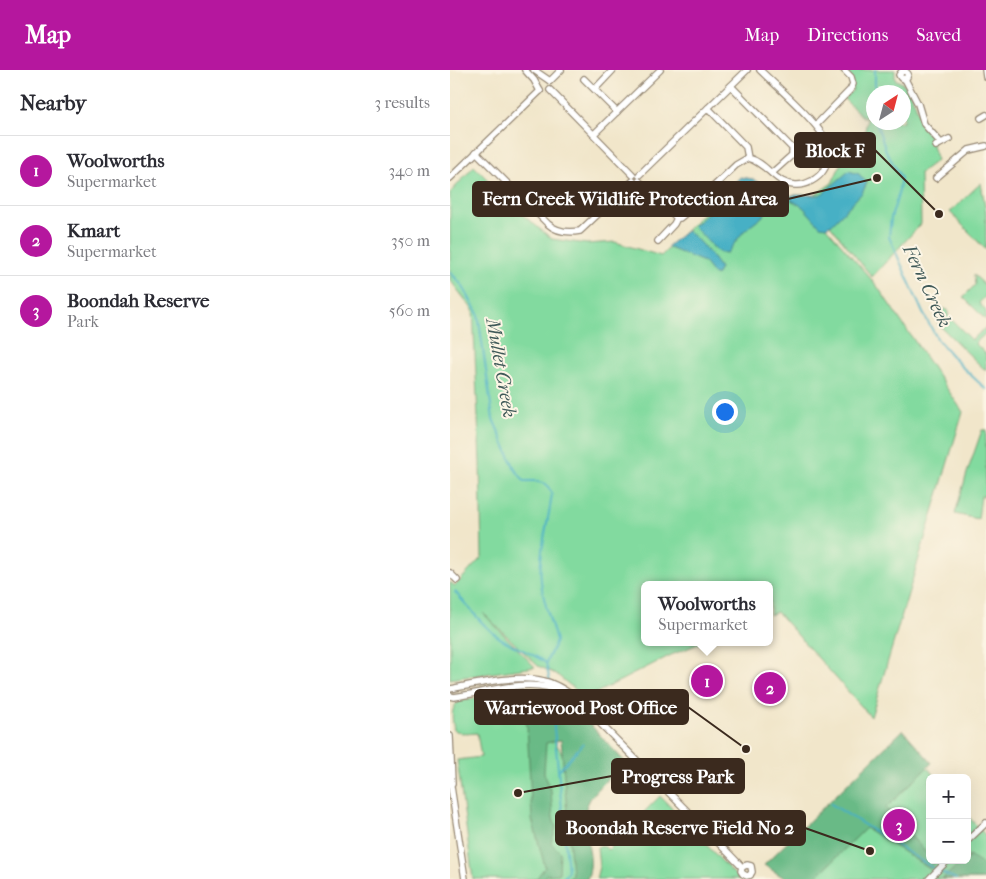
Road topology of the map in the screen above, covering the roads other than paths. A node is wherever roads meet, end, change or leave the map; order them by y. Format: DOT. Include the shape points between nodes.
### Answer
graph roads {
  1 [pos="524,70"];
  2 [pos="534,70"];
  3 [pos="560,70"];
  4 [pos="613,70"];
  5 [pos="660,70"];
  6 [pos="747,70"];
  7 [pos="760,70"];
  8 [pos="844,70"];
  9 [pos="915,70"];
  10 [pos="985,70"];
  11 [pos="904,71"];
  12 [pos="986,78"];
  13 [pos="584,79"];
  14 [pos="547,80"];
  15 [pos="731,86"];
  16 [pos="539,88"];
  17 [pos="594,89"];
  18 [pos="550,90"];
  19 [pos="708,108"];
  20 [pos="617,112"];
  21 [pos="816,125"];
  22 [pos="594,134"];
  23 [pos="949,139"];
  24 [pos="986,146"];
  25 [pos="476,152"];
  26 [pos="748,158"];
  27 [pos="772,173"];
  28 [pos="450,178"];
  29 [pos="636,178"];
  30 [pos="936,178"];
  31 [pos="677,218"];
  32 [pos="658,241"];
  33 [pos="450,573"];
  34 [pos="457,580"];
  35 [pos="545,684"];
  36 [pos="450,689"];
  37 [pos="451,698"];
  38 [pos="450,736"];
  39 [pos="450,780"];
  40 [pos="453,792"];
  41 [pos="986,823"];
  42 [pos="971,837"];
  43 [pos="944,864"];
  44 [pos="752,877"];
  45 [pos="465,879"];
  46 [pos="929,879"];
  1 -- 16 [label="street"];
  2 -- 14 [label="street"];
  3 -- 14 [label="street"];
  4 -- 17 [label="street"];
  5 -- 20 [label="street"];
  6 -- 15 [label="street"];
  7 -- 21 [label="street"];
  8 -- 21 [label="street" via="851,77 853,84 850,90"];
  9 -- 11 [label="street"];
  10 -- 12 [label="street"];
  11 -- 23 [label="street" via="924,124 939,144"];
  13 -- 17 [label="street"];
  14 -- 16 [label="street" via="540,80"];
  14 -- 18 [label="street" via="552,85"];
  15 -- 19 [label="street"];
  15 -- 27 [label="street" via="793,152"];
  16 -- 18 [label="street" via="545,92"];
  16 -- 25 [label="street"];
  17 -- 20 [label="street"];
  18 -- 22 [label="street"];
  19 -- 26 [label="street" via="746,147"];
  19 -- 29 [label="street"];
  20 -- 22 [label="street"];
  21 -- 27 [label="street" via="825,137 830,156 822,174 796,186 778,180"];
  22 -- 29 [label="street"];
  24 -- 30 [label="street" via="970,150"];
  25 -- 28 [label="street"];
  25 -- 29 [label="street" via="553,229 561,231 580,231"];
  26 -- 27 [label="street" via="758,161"];
  26 -- 31 [label="street"];
  29 -- 31 [label="street"];
  31 -- 32 [label="street"];
  33 -- 34 [label="street"];
  35 -- 36 [label="street" via="523,679"];
  35 -- 37 [label="street"];
  35 -- 44 [label="street" via="579,702 697,821 698,829 705,829 742,867 751,866"];
  38 -- 40 [label="street"];
  39 -- 40 [label="street"];
  40 -- 45 [label="street"];
  41 -- 42 [label="street"];
  43 -- 46 [label="street"];
}
